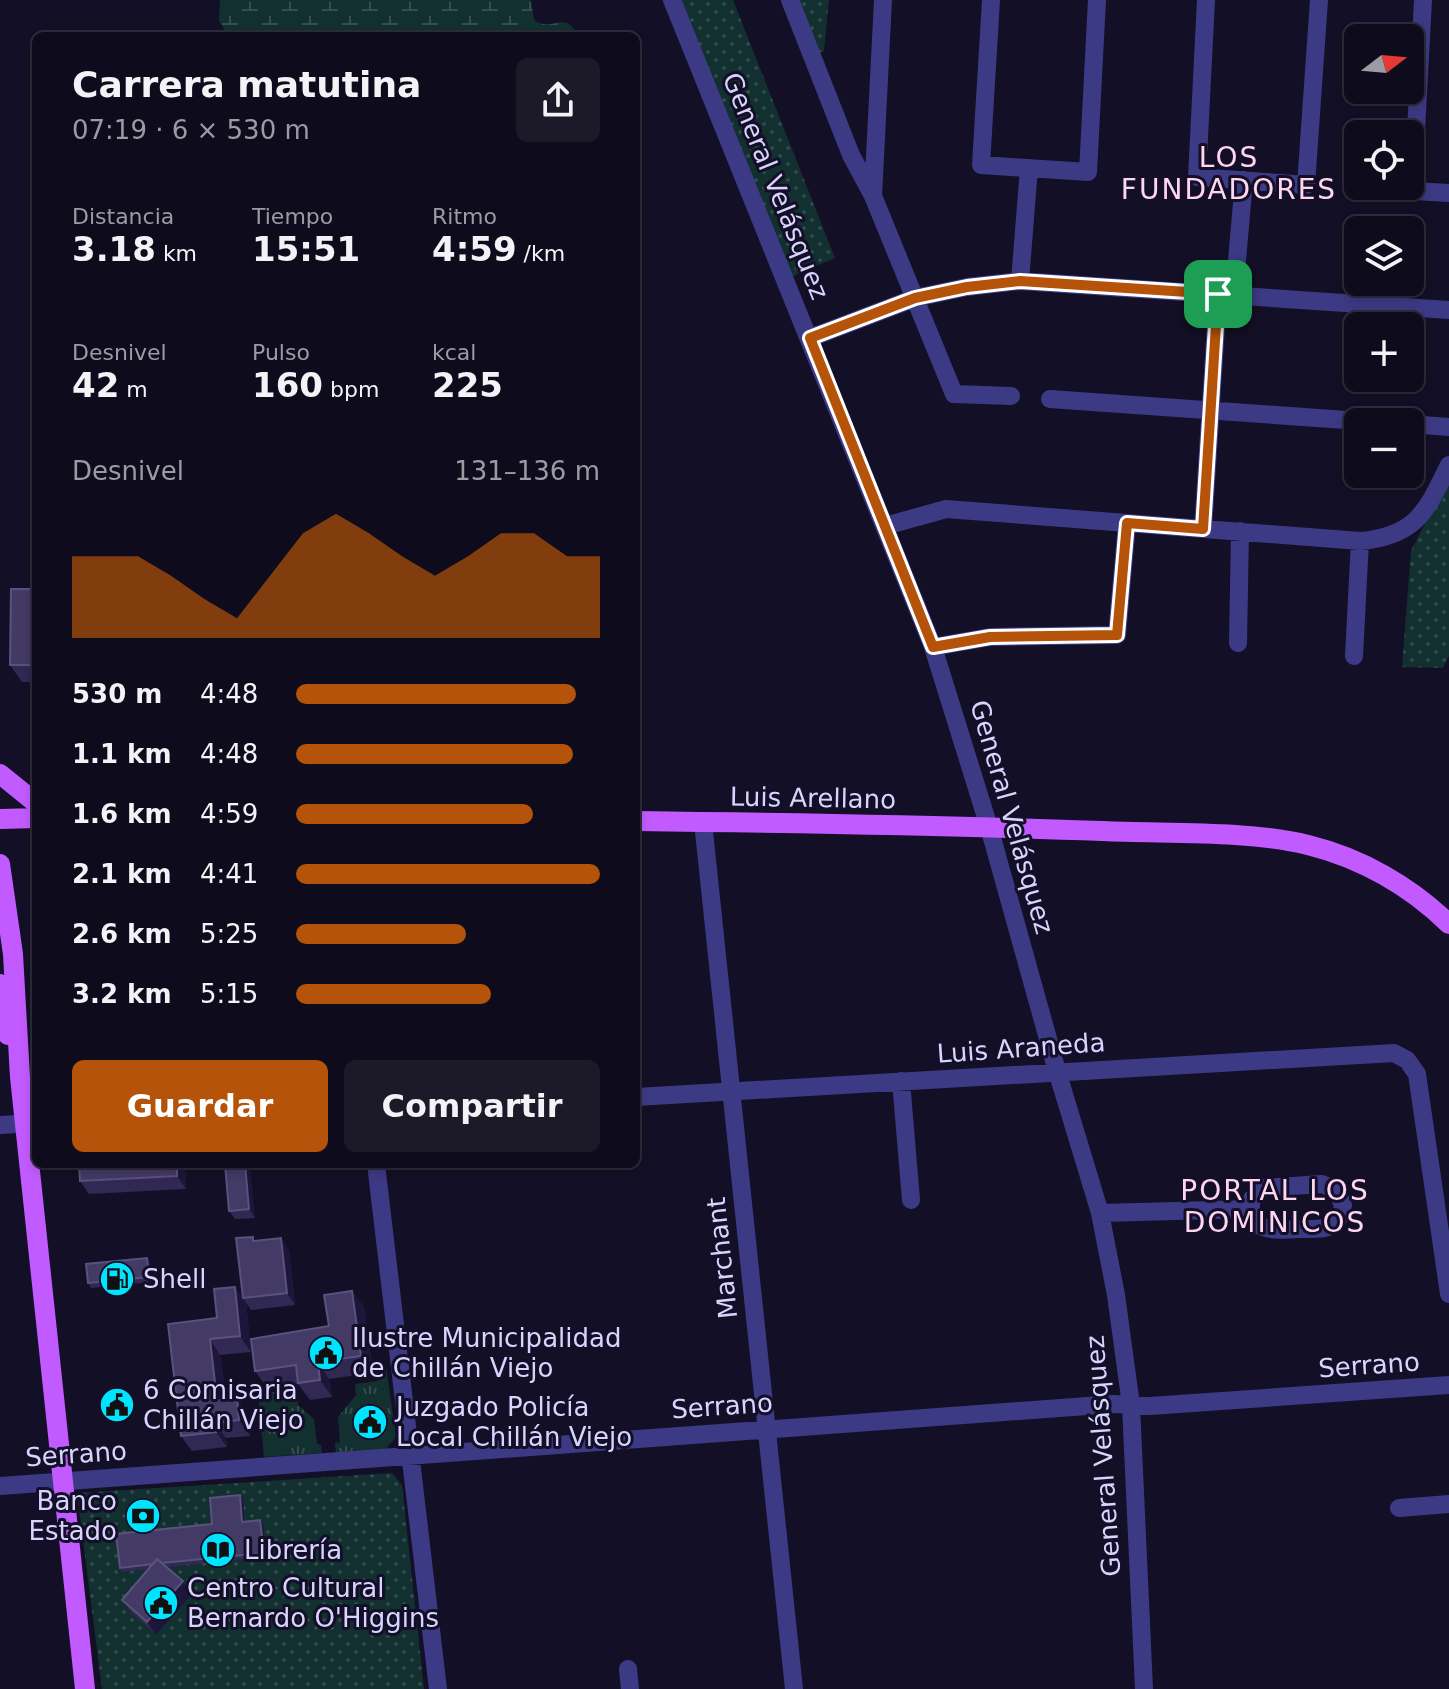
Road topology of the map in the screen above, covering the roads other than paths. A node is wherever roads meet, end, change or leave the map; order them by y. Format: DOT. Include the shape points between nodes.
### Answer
graph roads {
  1 [pos="672,0"];
  2 [pos="790,0"];
  3 [pos="883,0"];
  4 [pos="991,0"];
  5 [pos="1097,0"];
  6 [pos="1206,0"];
  7 [pos="1319,0"];
  8 [pos="1423,0"];
  9 [pos="842,129"];
  10 [pos="876,130"];
  11 [pos="1029,168"];
  12 [pos="1244,180"];
  13 [pos="1449,193"];
  14 [pos="873,196"];
  15 [pos="1020,281"];
  16 [pos="1226,295"];
  17 [pos="915,298"];
  18 [pos="1449,310"];
  19 [pos="810,338"];
  20 [pos="1011,396"];
  21 [pos="1050,399"];
  22 [pos="1211,411"];
  23 [pos="1344,420"];
  24 [pos="1424,425"];
  25 [pos="1449,427"];
  26 [pos="1449,465"];
  27 [pos="1127,523"];
  28 [pos="885,526"];
  29 [pos="1203,529"];
  30 [pos="1240,531"];
  31 [pos="1360,541"];
  32 [pos="1238,643"];
  33 [pos="933,647"];
  34 [pos="1354,656"];
  35 [pos="0,774"];
  36 [pos="32,800"];
  37 [pos="32,818"];
  38 [pos="0,819"];
  39 [pos="640,821"];
  40 [pos="703,822"];
  41 [pos="989,827"];
  42 [pos="0,864"];
  43 [pos="1449,924"];
  44 [pos="0,984"];
  45 [pos="1057,1071"];
  46 [pos="20,1077"];
  47 [pos="901,1081"];
  48 [pos="730,1093"];
  49 [pos="640,1097"];
  50 [pos="30,1123"];
  51 [pos="0,1125"];
  52 [pos="32,1145"];
  53 [pos="34,1168"];
  54 [pos="376,1168"];
  55 [pos="911,1200"];
  56 [pos="1251,1209"];
  57 [pos="1100,1213"];
  58 [pos="1449,1294"];
  59 [pos="1449,1385"];
  60 [pos="1131,1405"];
  61 [pos="767,1429"];
  62 [pos="412,1455"];
  63 [pos="63,1481"];
  64 [pos="0,1486"];
  65 [pos="1449,1504"];
  66 [pos="1399,1508"];
  67 [pos="628,1669"];
  68 [pos="85,1689"];
  69 [pos="438,1689"];
  70 [pos="630,1689"];
  71 [pos="794,1689"];
  72 [pos="1144,1689"];
  1 -- 19 [label="street, General Velásquez"];
  2 -- 9 [label="street"];
  3 -- 10 [label="street"];
  4 -- 11 [label="street" via="981,165"];
  5 -- 11 [label="street" via="1088,172"];
  6 -- 12 [label="street" via="1197,177"];
  7 -- 12 [label="street" via="1306,185"];
  8 -- 13 [label="street" via="1413,186 1420,193"];
  9 -- 10 [label="street"];
  9 -- 14 [label="street"];
  10 -- 14 [label="street"];
  11 -- 15 [label="street"];
  12 -- 16 [label="street"];
  14 -- 17 [label="street"];
  15 -- 16 [label="street"];
  15 -- 17 [label="street"];
  16 -- 18 [label="street"];
  16 -- 22 [label="street"];
  17 -- 19 [label="street"];
  17 -- 20 [label="street" via="954,394"];
  19 -- 28 [label="street, General Velásquez"];
  21 -- 22 [label="street"];
  22 -- 23 [label="street"];
  22 -- 29 [label="street"];
  24 -- 25 [label="street"];
  26 -- 31 [label="street" via="1414,524 1384,539"];
  27 -- 28 [label="street" via="946,509"];
  27 -- 29 [label="street"];
  27 -- 33 [label="street" via="1117,635 990,637"];
  28 -- 33 [label="street, General Velásquez"];
  29 -- 30 [label="street"];
  30 -- 31 [label="street"];
  30 -- 32 [label="street"];
  31 -- 34 [label="street"];
  33 -- 41 [label="street, General Velásquez"];
  35 -- 36 [label="main road"];
  37 -- 38 [label="main road"];
  39 -- 40 [label="main road, Luis Arellano"];
  40 -- 41 [label="main road, Luis Arellano"];
  40 -- 48 [label="street, Marchant"];
  41 -- 43 [label="main road, Luis Arellano" via="1256,837 1306,844 1377,871"];
  41 -- 45 [label="street, General Velásquez"];
  42 -- 46 [label="main road" via="13,954"];
  44 -- 46 [label="main road"];
  45 -- 47 [label="street, Luis Araneda"];
  45 -- 57 [label="street, General Velásquez"];
  45 -- 58 [label="street, Luis Araneda" via="1386,1052 1407,1060 1419,1083"];
  46 -- 50 [label="main road"];
  47 -- 48 [label="street, Luis Araneda"];
  47 -- 55 [label="street"];
  48 -- 49 [label="street, Luis Araneda"];
  48 -- 61 [label="street, Marchant"];
  50 -- 51 [label="street"];
  50 -- 52 [label="main road"];
  53 -- 63 [label="main road"];
  54 -- 62 [label="street"];
  56 -- 56 [label="street" via="1264,1229 1322,1228 1337,1221 1343,1205 1336,1190 1322,1184 1264,1188"];
  56 -- 57 [label="street"];
  57 -- 60 [label="street, General Velásquez"];
  59 -- 60 [label="street, Serrano"];
  60 -- 61 [label="street, Serrano"];
  60 -- 72 [label="street, General Velásquez"];
  61 -- 62 [label="street, Serrano"];
  61 -- 71 [label="street, Marchant"];
  62 -- 63 [label="street, Serrano"];
  62 -- 69 [label="street"];
  63 -- 64 [label="street, Serrano"];
  63 -- 68 [label="main road"];
  65 -- 66 [label="street"];
  67 -- 70 [label="street"];
}
